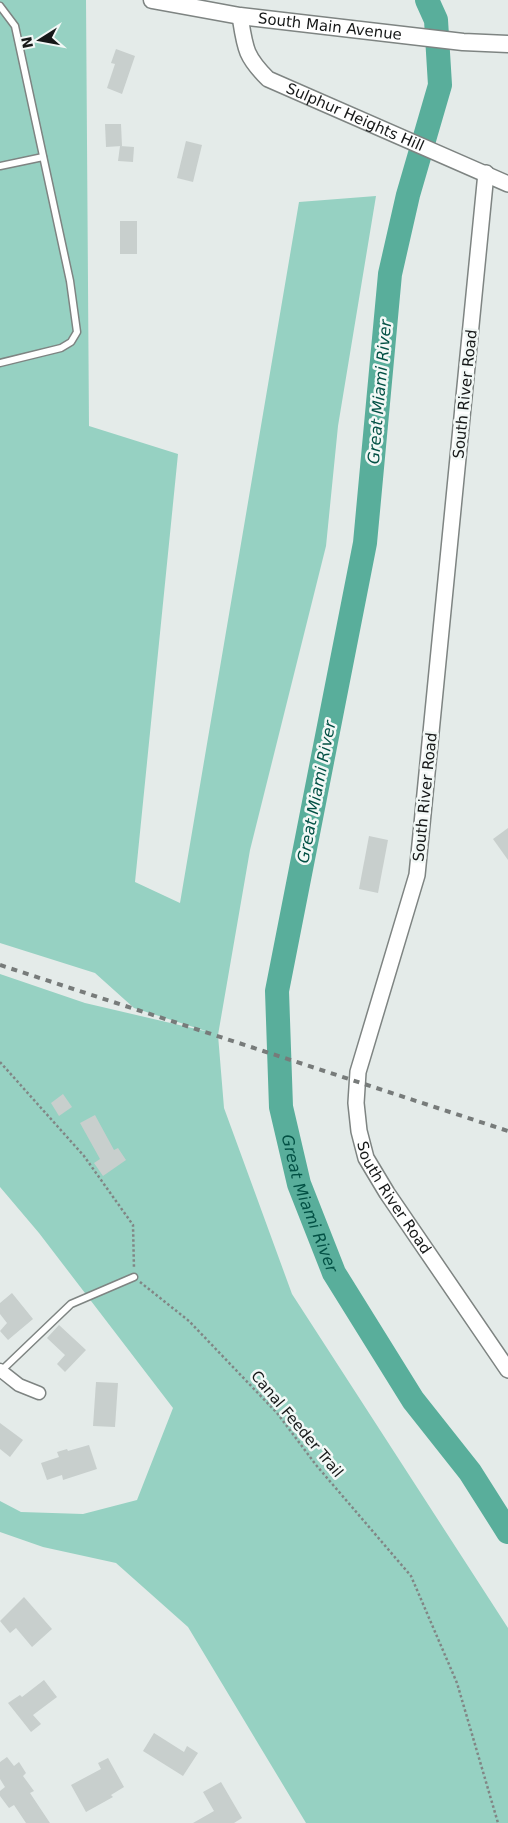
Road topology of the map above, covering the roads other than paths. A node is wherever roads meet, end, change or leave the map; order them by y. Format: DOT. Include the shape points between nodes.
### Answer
graph roads {
  1 [pos="152,0"];
  2 [pos="0,6"];
  3 [pos="240,16"];
  4 [pos="508,44"];
  5 [pos="43,158"];
  6 [pos="0,166"];
  7 [pos="486,173"];
  8 [pos="508,184"];
  9 [pos="0,363"];
  10 [pos="134,1277"];
  11 [pos="0,1370"];
  12 [pos="508,1370"];
  13 [pos="39,1393"];
  1 -- 3 [label="main road, South Main Avenue"];
  2 -- 5 [label="lane" via="15,26"];
  3 -- 4 [label="main road, South Main Avenue"];
  3 -- 7 [label="street, Sulphur Heights Hill" via="244,46 251,62 268,79"];
  5 -- 6 [label="lane"];
  5 -- 9 [label="lane" via="77,332 71,342 61,348"];
  7 -- 8 [label="street, Sulphur Heights Hill"];
  7 -- 12 [label="street, South River Road" via="417,875 358,1072 356,1103 366,1158"];
  10 -- 11 [label="lane" via="71,1304"];
  11 -- 13 [label="street" via="19,1385"];
}
